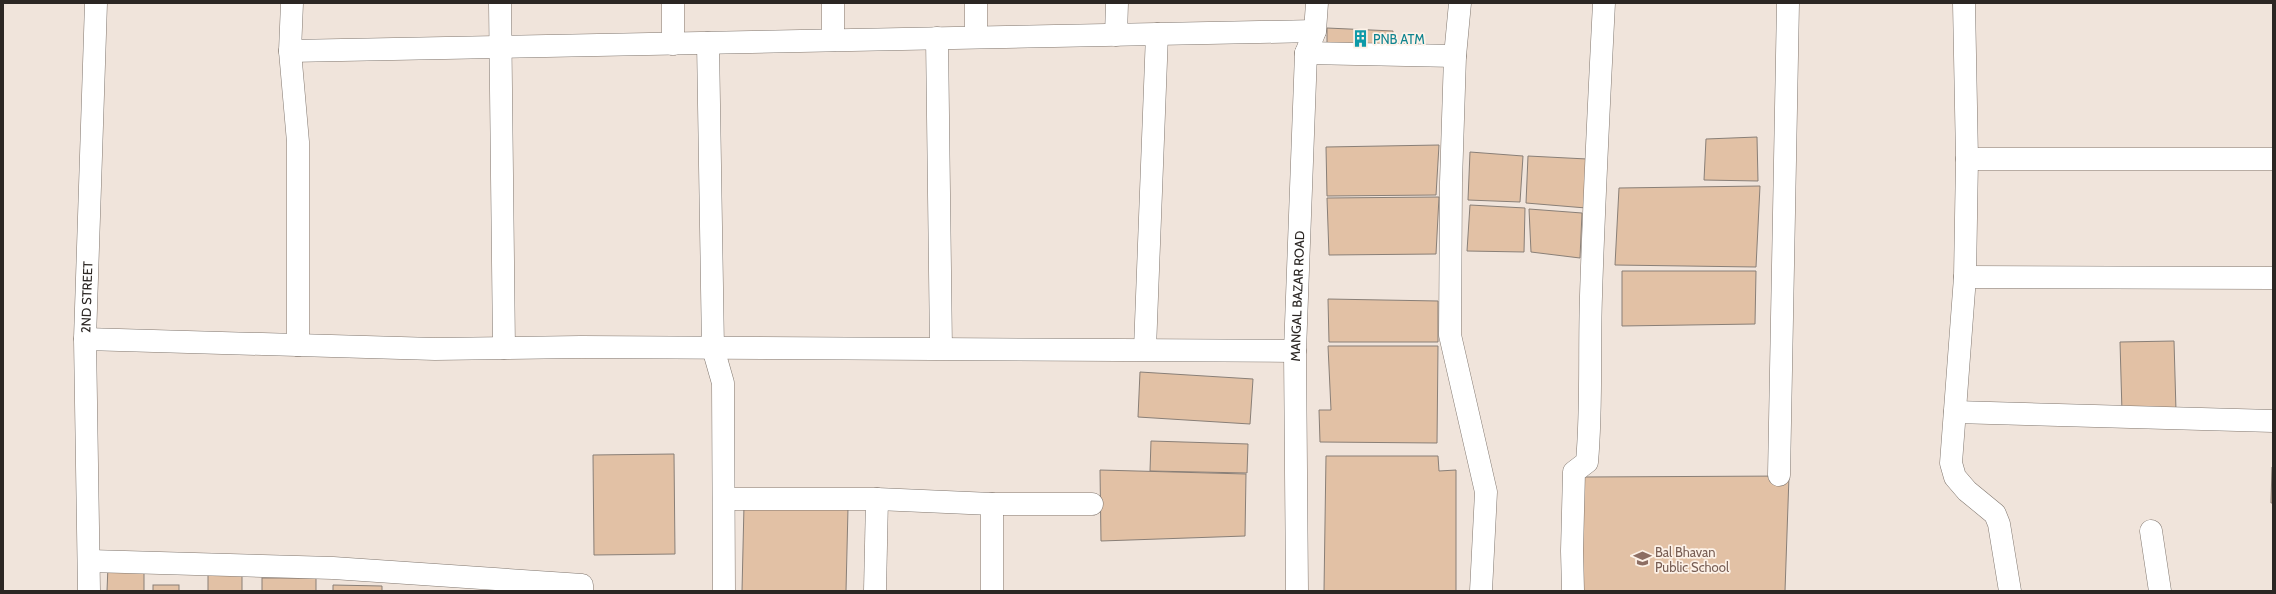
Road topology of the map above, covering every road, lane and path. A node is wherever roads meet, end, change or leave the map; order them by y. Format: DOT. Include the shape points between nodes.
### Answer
graph roads {
  1 [pos="96,3"];
  2 [pos="292,3"];
  3 [pos="500,3"];
  4 [pos="673,3"];
  5 [pos="833,3"];
  6 [pos="976,3"];
  7 [pos="1116,3"];
  8 [pos="1317,3"];
  9 [pos="1460,3"];
  10 [pos="1604,3"];
  11 [pos="1788,3"];
  12 [pos="1964,3"];
  13 [pos="1315,31"];
  14 [pos="1157,34"];
  15 [pos="1116,35"];
  16 [pos="976,37"];
  17 [pos="937,38"];
  18 [pos="833,40"];
  19 [pos="708,43"];
  20 [pos="673,44"];
  21 [pos="501,47"];
  22 [pos="290,51"];
  23 [pos="1306,53"];
  24 [pos="1455,56"];
  25 [pos="1967,159"];
  26 [pos="2273,159"];
  27 [pos="1964,277"];
  28 [pos="2273,278"];
  29 [pos="85,339"];
  30 [pos="298,345"];
  31 [pos="504,348"];
  32 [pos="713,348"];
  33 [pos="941,348"];
  34 [pos="1145,349"];
  35 [pos="1295,350"];
  36 [pos="1955,412"];
  37 [pos="2273,421"];
  38 [pos="1779,475"];
  39 [pos="724,499"];
  40 [pos="876,499"];
  41 [pos="992,504"];
  42 [pos="1092,504"];
  43 [pos="2151,532"];
  44 [pos="90,561"];
  45 [pos="89,591"];
  46 [pos="582,591"];
  47 [pos="724,591"];
  48 [pos="875,591"];
  49 [pos="992,591"];
  50 [pos="1297,591"];
  51 [pos="1481,591"];
  52 [pos="1573,591"];
  53 [pos="2010,591"];
  54 [pos="2160,591"];
  1 -- 29 [label="street, 2ND STREET"];
  2 -- 22 [label="street"];
  3 -- 21 [label="street"];
  4 -- 20 [label="street"];
  5 -- 18 [label="street"];
  6 -- 16 [label="street"];
  7 -- 15 [label="street"];
  8 -- 13 [label="street, MANGAL BAZAR ROAD"];
  9 -- 24 [label="street"];
  10 -- 52 [label="street" via="1594,196 1589,360 1590,429 1587,462 1574,472"];
  11 -- 38 [label="street"];
  12 -- 25 [label="street"];
  13 -- 14 [label="street"];
  13 -- 23 [label="street, MANGAL BAZAR ROAD"];
  14 -- 15 [label="street"];
  14 -- 34 [label="street"];
  15 -- 16 [label="street"];
  16 -- 17 [label="street"];
  17 -- 18 [label="street"];
  17 -- 33 [label="street"];
  18 -- 19 [label="street"];
  19 -- 20 [label="street"];
  19 -- 32 [label="street"];
  20 -- 21 [label="street"];
  21 -- 22 [label="street"];
  21 -- 31 [label="street"];
  22 -- 30 [label="street" via="298,142"];
  23 -- 24 [label="street"];
  23 -- 35 [label="street, MANGAL BAZAR ROAD"];
  24 -- 51 [label="street" via="1450,335 1486,492"];
  25 -- 26 [label="street"];
  25 -- 27 [label="street"];
  27 -- 28 [label="street"];
  27 -- 36 [label="street"];
  29 -- 30 [label="street"];
  29 -- 44 [label="street, 2ND STREET"];
  30 -- 31 [label="street" via="435,349"];
  31 -- 32 [label="street"];
  32 -- 33 [label="street"];
  32 -- 39 [label="street" via="722,383"];
  33 -- 34 [label="street"];
  34 -- 35 [label="street"];
  35 -- 50 [label="street, MANGAL BAZAR ROAD"];
  36 -- 37 [label="street"];
  36 -- 53 [label="street" via="1951,463 1955,477 1967,491 1995,514 1999,524"];
  39 -- 40 [label="street"];
  39 -- 47 [label="street"];
  40 -- 41 [label="street"];
  40 -- 48 [label="street"];
  41 -- 42 [label="street"];
  41 -- 49 [label="street"];
  43 -- 54 [label="street"];
  44 -- 45 [label="street, 2ND STREET"];
  44 -- 46 [label="street" via="333,568 582,585"];
}
